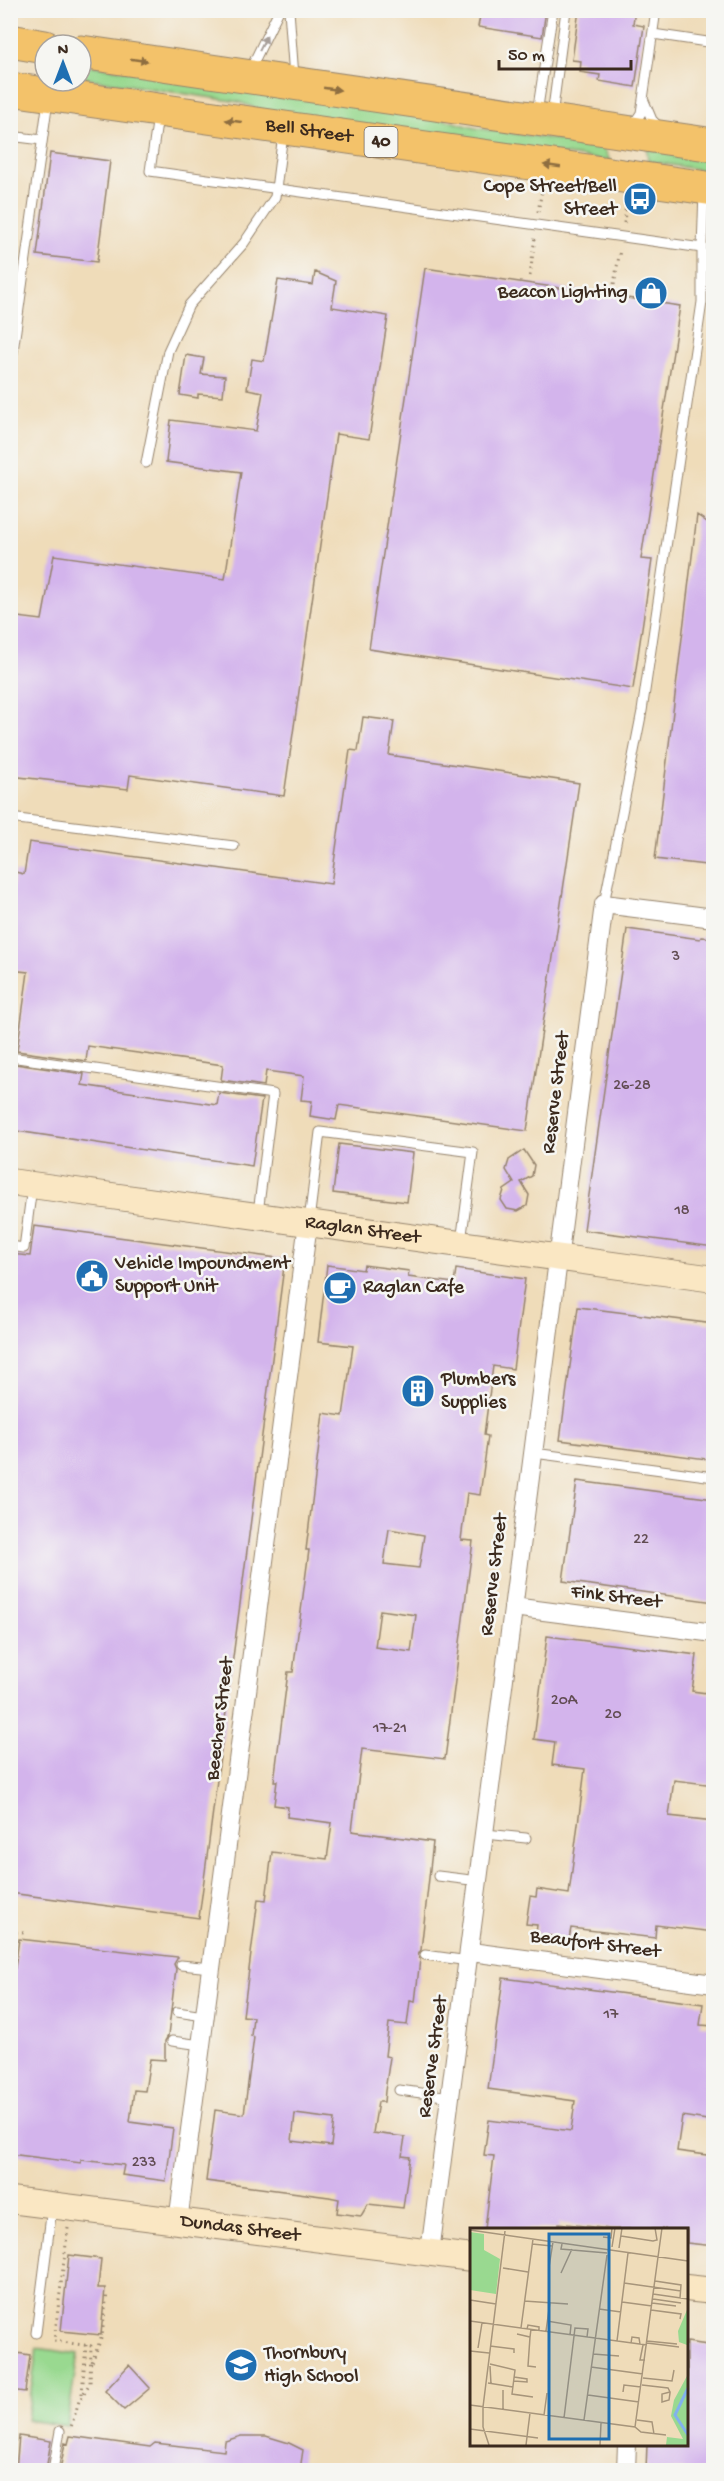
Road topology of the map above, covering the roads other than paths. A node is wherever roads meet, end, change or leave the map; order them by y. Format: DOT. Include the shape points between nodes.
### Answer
graph roads {
  1 [pos="279,10"];
  2 [pos="289,10"];
  3 [pos="553,10"];
  4 [pos="566,10"];
  5 [pos="656,10"];
  6 [pos="652,34"];
  7 [pos="10,41"];
  8 [pos="714,43"];
  9 [pos="33,44"];
  10 [pos="93,54"];
  11 [pos="247,76"];
  12 [pos="295,83"];
  13 [pos="33,88"];
  14 [pos="10,89"];
  15 [pos="48,93"];
  16 [pos="73,93"];
  17 [pos="643,98"];
  18 [pos="158,111"];
  19 [pos="544,120"];
  20 [pos="284,128"];
  21 [pos="629,133"];
  22 [pos="10,136"];
  23 [pos="670,139"];
  24 [pos="42,140"];
  25 [pos="714,145"];
  26 [pos="623,176"];
  27 [pos="276,188"];
  28 [pos="709,188"];
  29 [pos="702,248"];
  30 [pos="10,373"];
  31 [pos="146,463"];
  32 [pos="10,818"];
  33 [pos="234,846"];
  34 [pos="604,904"];
  35 [pos="714,918"];
  36 [pos="10,1057"];
  37 [pos="21,1183"];
  38 [pos="258,1216"];
  39 [pos="308,1223"];
  40 [pos="461,1244"];
  41 [pos="10,1246"];
  42 [pos="559,1258"];
  43 [pos="714,1279"];
  44 [pos="534,1453"];
  45 [pos="714,1477"];
  46 [pos="513,1607"];
  47 [pos="714,1633"];
  48 [pos="485,1834"];
  49 [pos="526,1838"];
  50 [pos="438,1876"];
  51 [pos="479,1881"];
  52 [pos="425,1955"];
  53 [pos="470,1956"];
  54 [pos="181,1965"];
  55 [pos="211,1968"];
  56 [pos="714,1983"];
  57 [pos="177,2012"];
  58 [pos="204,2016"];
  59 [pos="172,2041"];
  60 [pos="201,2045"];
  61 [pos="399,2090"];
  62 [pos="452,2097"];
  63 [pos="10,2200"];
  64 [pos="61,2207"];
  65 [pos="178,2222"];
  66 [pos="430,2252"];
  67 [pos="470,2258"];
  68 [pos="688,2288"];
  69 [pos="714,2291"];
  70 [pos="36,2333"];
  71 [pos="60,2431"];
  72 [pos="627,2445"];
  73 [pos="53,2470"];
  74 [pos="626,2470"];
  11 -- 1 [label="lane, one-way"];
  2 -- 12 [label="lane"];
  3 -- 19 [label="lane"];
  4 -- 19 [label="lane" via="557,81"];
  5 -- 6 [label="lane"];
  6 -- 8 [label="lane"];
  6 -- 17 [label="lane"];
  7 -- 9 [label="highway"];
  10 -- 11 [label="highway, 40, one-way"];
  11 -- 12 [label="highway, 40"];
  12 -- 19 [label="highway, 40, one-way"];
  13 -- 14 [label="highway, Bell Street / 40"];
  15 -- 24 [label="lane"];
  16 -- 18 [label="highway, Bell Street / 40"];
  17 -- 21 [label="lane" via="641,113"];
  17 -- 23 [label="lane" via="652,120"];
  20 -- 18 [label="highway, Bell Street / 40, one-way"];
  18 -- 27 [label="lane" via="150,171"];
  19 -- 21 [label="highway, 40"];
  26 -- 20 [label="highway, Bell Street / 40, one-way"];
  20 -- 27 [label="lane"];
  21 -- 23 [label="highway, 40"];
  21 -- 26 [label="highway"];
  22 -- 24 [label="lane"];
  23 -- 25 [label="highway, 40"];
  24 -- 30 [label="lane"];
  26 -- 28 [label="highway, Bell Street / 40"];
  27 -- 29 [label="lane"];
  27 -- 31 [label="lane" via="275,197 244,243 189,305 168,351"];
  28 -- 29 [label="lane"];
  29 -- 34 [label="lane" via="702,302 642,711"];
  32 -- 33 [label="lane"];
  34 -- 35 [label="street"];
  34 -- 42 [label="street, Reserve Street"];
  36 -- 38 [label="lane" via="273,1094"];
  37 -- 38 [label="street, Raglan Street"];
  37 -- 41 [label="lane" via="24,1248"];
  38 -- 39 [label="street, Raglan Street"];
  39 -- 40 [label="street, Raglan Street"];
  39 -- 40 [label="lane" via="320,1132 473,1152"];
  39 -- 55 [label="street, Beecher Street"];
  40 -- 42 [label="street, Raglan Street"];
  42 -- 43 [label="street, Raglan Street"];
  42 -- 44 [label="street, Reserve Street"];
  44 -- 45 [label="lane"];
  44 -- 46 [label="street, Reserve Street"];
  46 -- 47 [label="street, Fink Street"];
  46 -- 48 [label="street, Reserve Street"];
  48 -- 49 [label="lane"];
  48 -- 51 [label="street, Reserve Street"];
  50 -- 51 [label="lane"];
  51 -- 53 [label="street, Reserve Street"];
  52 -- 53 [label="lane"];
  53 -- 56 [label="street, Beaufort Street"];
  53 -- 62 [label="street, Reserve Street"];
  54 -- 55 [label="lane"];
  55 -- 58 [label="street, Beecher Street"];
  57 -- 58 [label="lane"];
  58 -- 60 [label="street, Beecher Street"];
  59 -- 60 [label="lane"];
  60 -- 65 [label="street, Beecher Street"];
  61 -- 62 [label="lane"];
  62 -- 66 [label="street, Reserve Street"];
  63 -- 64 [label="street, Dundas Street"];
  64 -- 65 [label="street, Dundas Street"];
  64 -- 70 [label="lane"];
  65 -- 66 [label="street, Dundas Street"];
  66 -- 67 [label="street, Dundas Street"];
  68 -- 69 [label="street"];
  71 -- 73 [label="lane"];
  72 -- 74 [label="street"];
}
